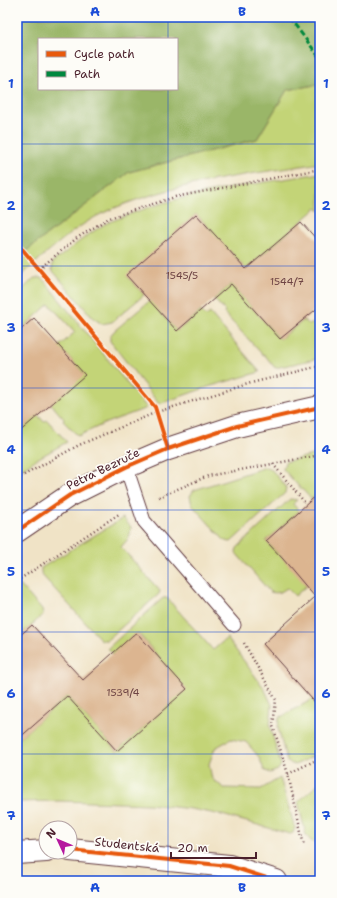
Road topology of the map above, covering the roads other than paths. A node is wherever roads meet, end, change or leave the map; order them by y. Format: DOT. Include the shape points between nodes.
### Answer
graph roads {
  1 [pos="320,407"];
  2 [pos="126,467"];
  3 [pos="17,531"];
  4 [pos="234,625"];
  5 [pos="78,851"];
  6 [pos="38,852"];
  7 [pos="17,853"];
  8 [pos="276,881"];
  1 -- 2 [label="street, Petra Bezruče" via="237,426 168,449"];
  2 -- 3 [label="street, Petra Bezruče" via="70,495"];
  2 -- 4 [label="lane" via="144,521"];
  5 -- 8 [label="street, Studentská" via="229,866"];
  6 -- 7 [label="street"];
}
